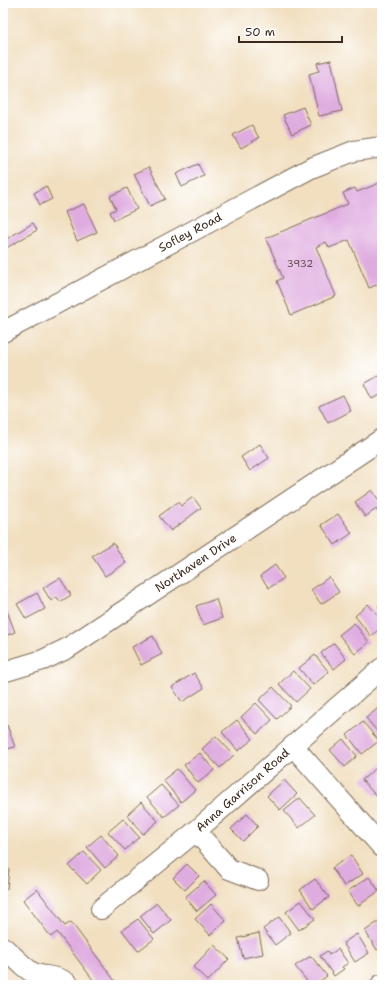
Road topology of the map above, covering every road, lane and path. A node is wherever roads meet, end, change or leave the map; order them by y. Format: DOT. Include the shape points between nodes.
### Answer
graph roads {
  1 [pos="382,147"];
  2 [pos="3,332"];
  3 [pos="382,439"];
  4 [pos="382,668"];
  5 [pos="3,672"];
  6 [pos="293,746"];
  7 [pos="196,831"];
  8 [pos="382,847"];
  9 [pos="258,880"];
  10 [pos="101,909"];
  11 [pos="3,947"];
  12 [pos="33,979"];
  13 [pos="68,985"];
  1 -- 2 [label="street, Sofley Road" via="354,151 311,168"];
  3 -- 5 [label="street, Northaven Drive" via="68,648 43,660"];
  4 -- 6 [label="street, Anna Garrison Road"];
  6 -- 7 [label="street, Anna Garrison Road"];
  6 -- 8 [label="street"];
  7 -- 9 [label="street" via="229,869"];
  7 -- 10 [label="street, Anna Garrison Road"];
  11 -- 12 [label="street"];
  12 -- 13 [label="street" via="60,979"];
}
